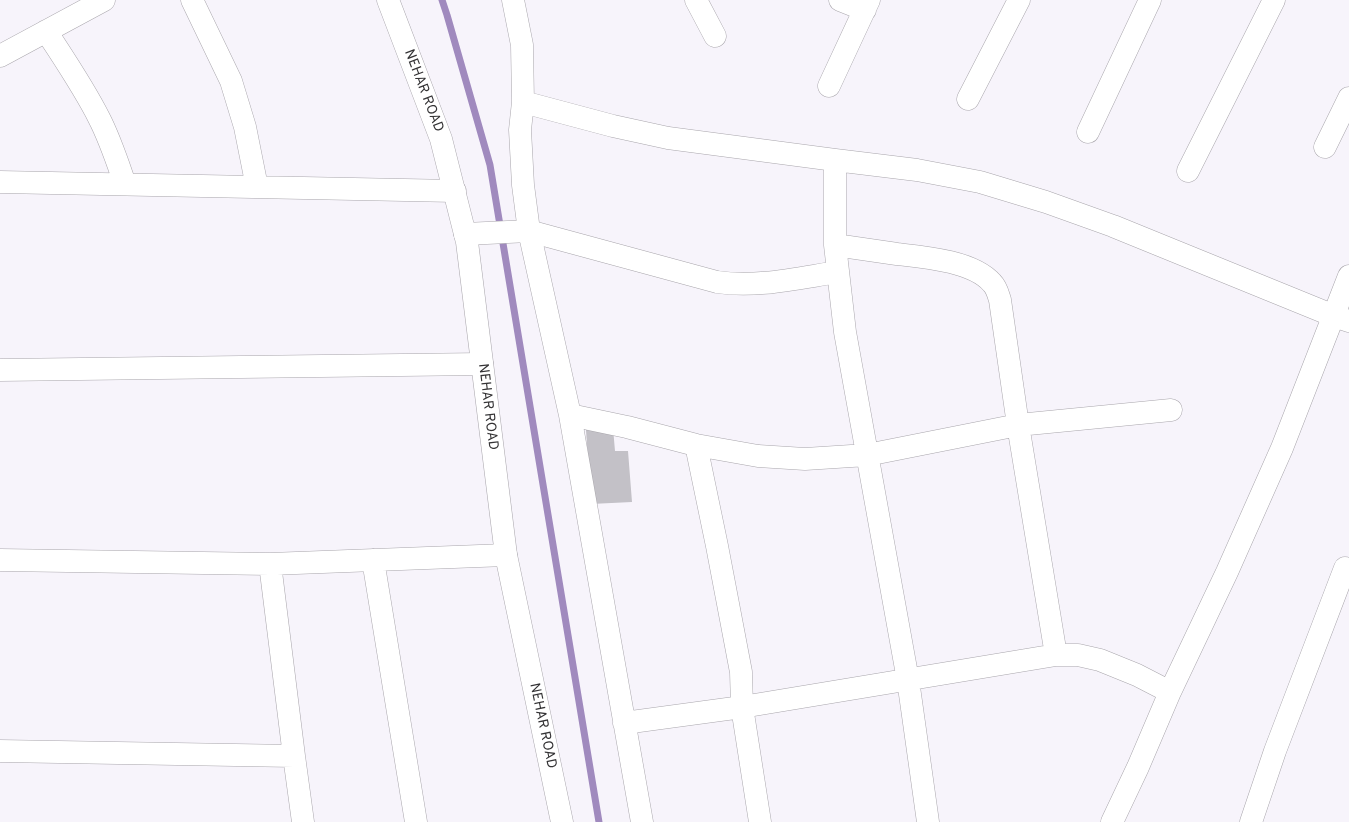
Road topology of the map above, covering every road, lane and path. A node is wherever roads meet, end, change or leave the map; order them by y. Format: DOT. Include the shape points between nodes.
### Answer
graph roads {
  1 [pos="104,0"];
  2 [pos="192,0"];
  3 [pos="388,0"];
  4 [pos="513,0"];
  5 [pos="696,0"];
  6 [pos="840,0"];
  7 [pos="1019,0"];
  8 [pos="1150,0"];
  9 [pos="1274,0"];
  10 [pos="867,5"];
  11 [pos="46,31"];
  12 [pos="715,36"];
  13 [pos="0,56"];
  14 [pos="829,86"];
  15 [pos="1349,98"];
  16 [pos="968,99"];
  17 [pos="523,102"];
  18 [pos="1088,132"];
  19 [pos="1325,147"];
  20 [pos="835,160"];
  21 [pos="1188,171"];
  22 [pos="0,182"];
  23 [pos="125,184"];
  24 [pos="257,187"];
  25 [pos="455,191"];
  26 [pos="519,231"];
  27 [pos="473,233"];
  28 [pos="835,245"];
  29 [pos="838,272"];
  30 [pos="1349,276"];
  31 [pos="1341,318"];
  32 [pos="482,364"];
  33 [pos="0,370"];
  34 [pos="1171,410"];
  35 [pos="570,415"];
  36 [pos="1018,425"];
  37 [pos="696,445"];
  38 [pos="867,455"];
  39 [pos="506,555"];
  40 [pos="0,560"];
  41 [pos="372,560"];
  42 [pos="270,564"];
  43 [pos="1349,569"];
  44 [pos="1056,655"];
  45 [pos="908,680"];
  46 [pos="1170,692"];
  47 [pos="742,707"];
  48 [pos="624,723"];
  49 [pos="0,751"];
  50 [pos="294,756"];
  51 [pos="303,822"];
  52 [pos="416,822"];
  53 [pos="562,822"];
  54 [pos="642,822"];
  55 [pos="760,822"];
  56 [pos="928,822"];
  57 [pos="1112,822"];
  58 [pos="1251,822"];
  1 -- 11 [label="street"];
  2 -- 24 [label="street" via="231,81 246,127"];
  3 -- 25 [label="street, NEHAR ROAD" via="441,139"];
  4 -- 17 [label="street" via="522,45"];
  5 -- 12 [label="street"];
  6 -- 10 [label="street"];
  7 -- 16 [label="street"];
  8 -- 18 [label="street"];
  9 -- 21 [label="street"];
  10 -- 14 [label="street"];
  11 -- 13 [label="street"];
  11 -- 23 [label="street" via="99,118"];
  15 -- 19 [label="street"];
  17 -- 20 [label="street" via="668,138"];
  17 -- 26 [label="street" via="520,130 523,185"];
  20 -- 28 [label="street"];
  20 -- 31 [label="street" via="917,170 980,182 1046,202 1113,226"];
  22 -- 23 [label="street"];
  23 -- 24 [label="street"];
  24 -- 25 [label="street"];
  25 -- 27 [label="street, NEHAR ROAD"];
  26 -- 27 [label="street"];
  26 -- 29 [label="street" via="717,282 757,284"];
  26 -- 35 [label="street"];
  27 -- 32 [label="street, NEHAR ROAD"];
  28 -- 29 [label="street"];
  28 -- 36 [label="street" via="960,264 992,282 1000,300"];
  29 -- 38 [label="street" via="845,332"];
  30 -- 31 [label="street"];
  31 -- 46 [label="street"];
  32 -- 33 [label="street"];
  32 -- 39 [label="street, NEHAR ROAD"];
  34 -- 36 [label="street"];
  35 -- 37 [label="street"];
  35 -- 48 [label="street"];
  36 -- 38 [label="street"];
  36 -- 44 [label="street"];
  37 -- 38 [label="street" via="758,456 805,459"];
  37 -- 47 [label="street" via="741,672"];
  38 -- 45 [label="street"];
  39 -- 41 [label="street"];
  39 -- 53 [label="street, NEHAR ROAD"];
  40 -- 42 [label="street"];
  41 -- 42 [label="street"];
  41 -- 52 [label="street"];
  42 -- 50 [label="street"];
  43 -- 58 [label="street" via="1345,568 1275,751"];
  44 -- 45 [label="street"];
  44 -- 46 [label="street" via="1078,655 1100,660"];
  45 -- 47 [label="street"];
  45 -- 56 [label="street"];
  46 -- 57 [label="street"];
  47 -- 48 [label="street"];
  47 -- 55 [label="street"];
  48 -- 54 [label="street"];
  49 -- 50 [label="street"];
  50 -- 51 [label="street"];
}
